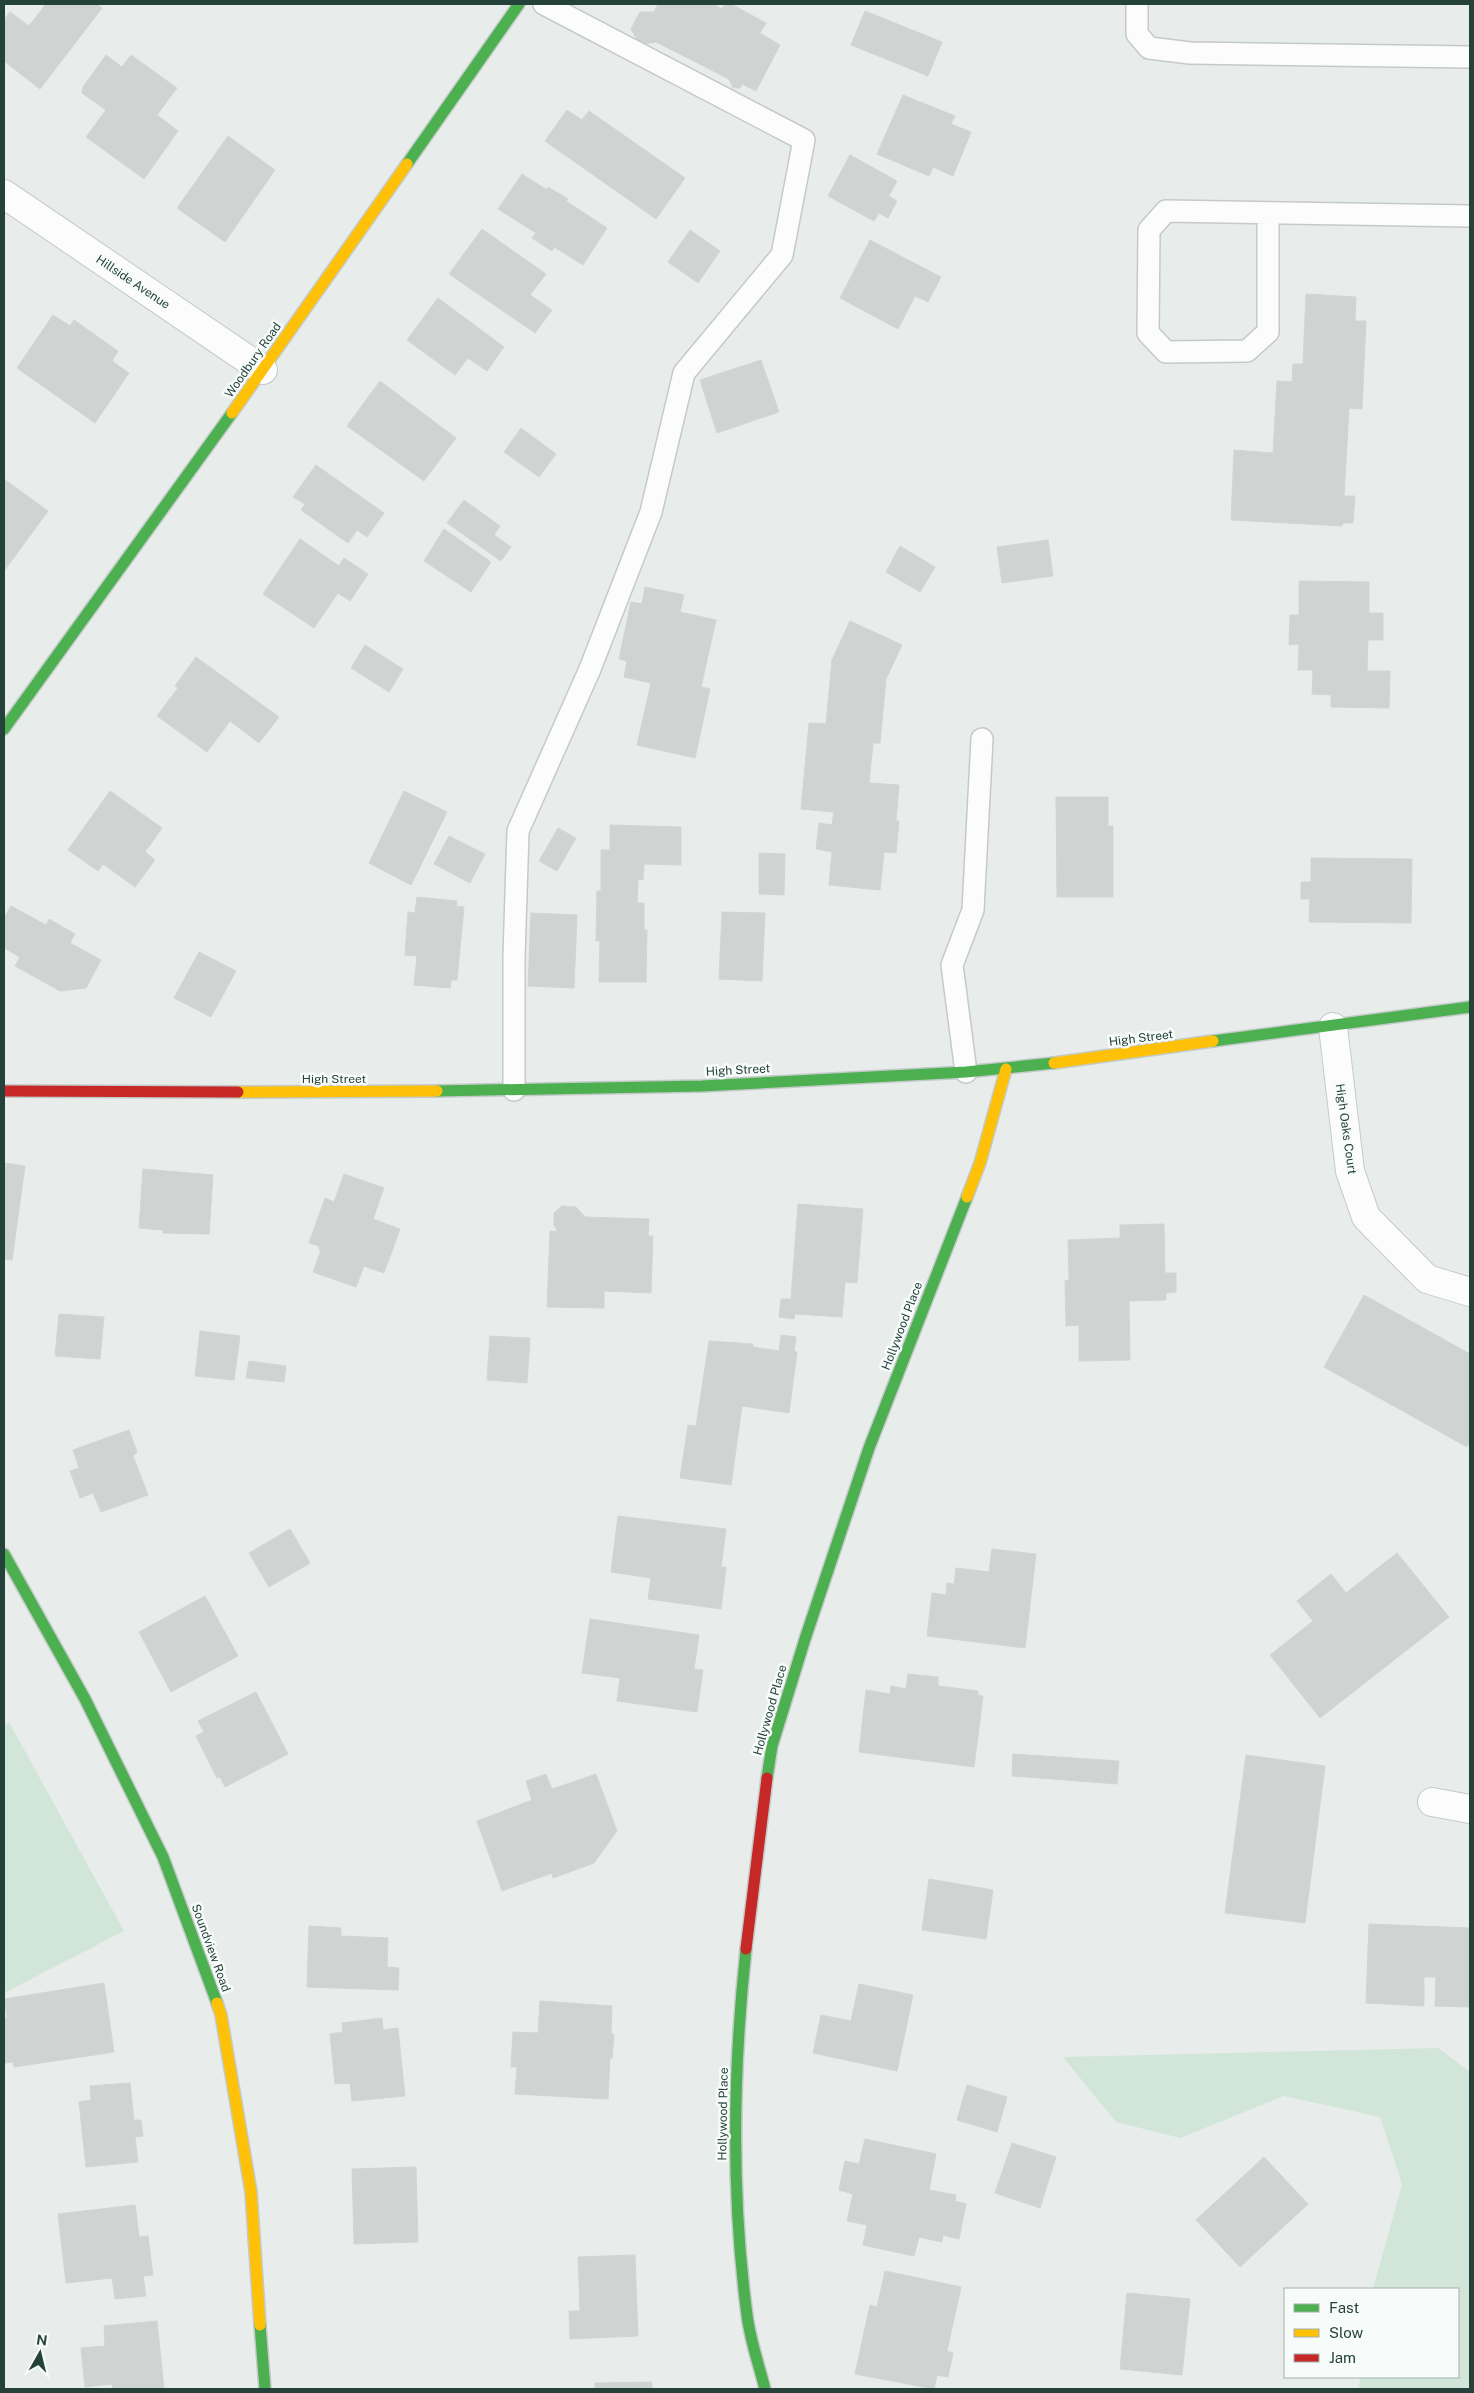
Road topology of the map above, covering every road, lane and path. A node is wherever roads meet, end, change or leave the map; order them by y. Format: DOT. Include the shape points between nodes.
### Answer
graph roads {
  1 [pos="519,4"];
  2 [pos="544,4"];
  3 [pos="1137,4"];
  4 [pos="1470,57"];
  5 [pos="4,194"];
  6 [pos="1268,213"];
  7 [pos="1470,216"];
  8 [pos="263,370"];
  9 [pos="4,729"];
  10 [pos="982,739"];
  11 [pos="1470,1007"];
  12 [pos="1333,1027"];
  13 [pos="1006,1069"];
  14 [pos="966,1072"];
  15 [pos="4,1090"];
  16 [pos="514,1090"];
  17 [pos="1470,1292"];
  18 [pos="4,1554"];
  19 [pos="1432,1802"];
  20 [pos="1470,1809"];
  21 [pos="266,2389"];
  22 [pos="765,2389"];
  1 -- 8 [label="main road, Woodbury Road"];
  2 -- 16 [label="lane" via="804,140 782,255 684,373 651,512 590,669 518,831"];
  3 -- 4 [label="lane" via="1137,34 1148,48 1190,53"];
  5 -- 8 [label="street, Hillside Avenue"];
  6 -- 6 [label="lane" via="1166,211 1149,230 1148,333 1166,352 1247,351 1268,332"];
  6 -- 7 [label="lane"];
  8 -- 9 [label="main road, Woodbury Road"];
  10 -- 14 [label="lane" via="973,910 952,965"];
  11 -- 12 [label="main road, High Street"];
  12 -- 13 [label="main road, High Street"];
  12 -- 17 [label="street, High Oaks Court" via="1350,1171 1366,1217 1427,1279"];
  13 -- 14 [label="main road, High Street"];
  13 -- 22 [label="main road, Hollywood Place" via="980,1163 869,1448 772,1746 760,1815 738,2021 736,2179 747,2317"];
  14 -- 16 [label="main road, High Street" via="702,1086"];
  15 -- 16 [label="main road, High Street" via="357,1093"];
  18 -- 21 [label="main road, Soundview Road" via="85,1699 163,1858 221,2015 251,2192"];
  19 -- 20 [label="street"];
}
